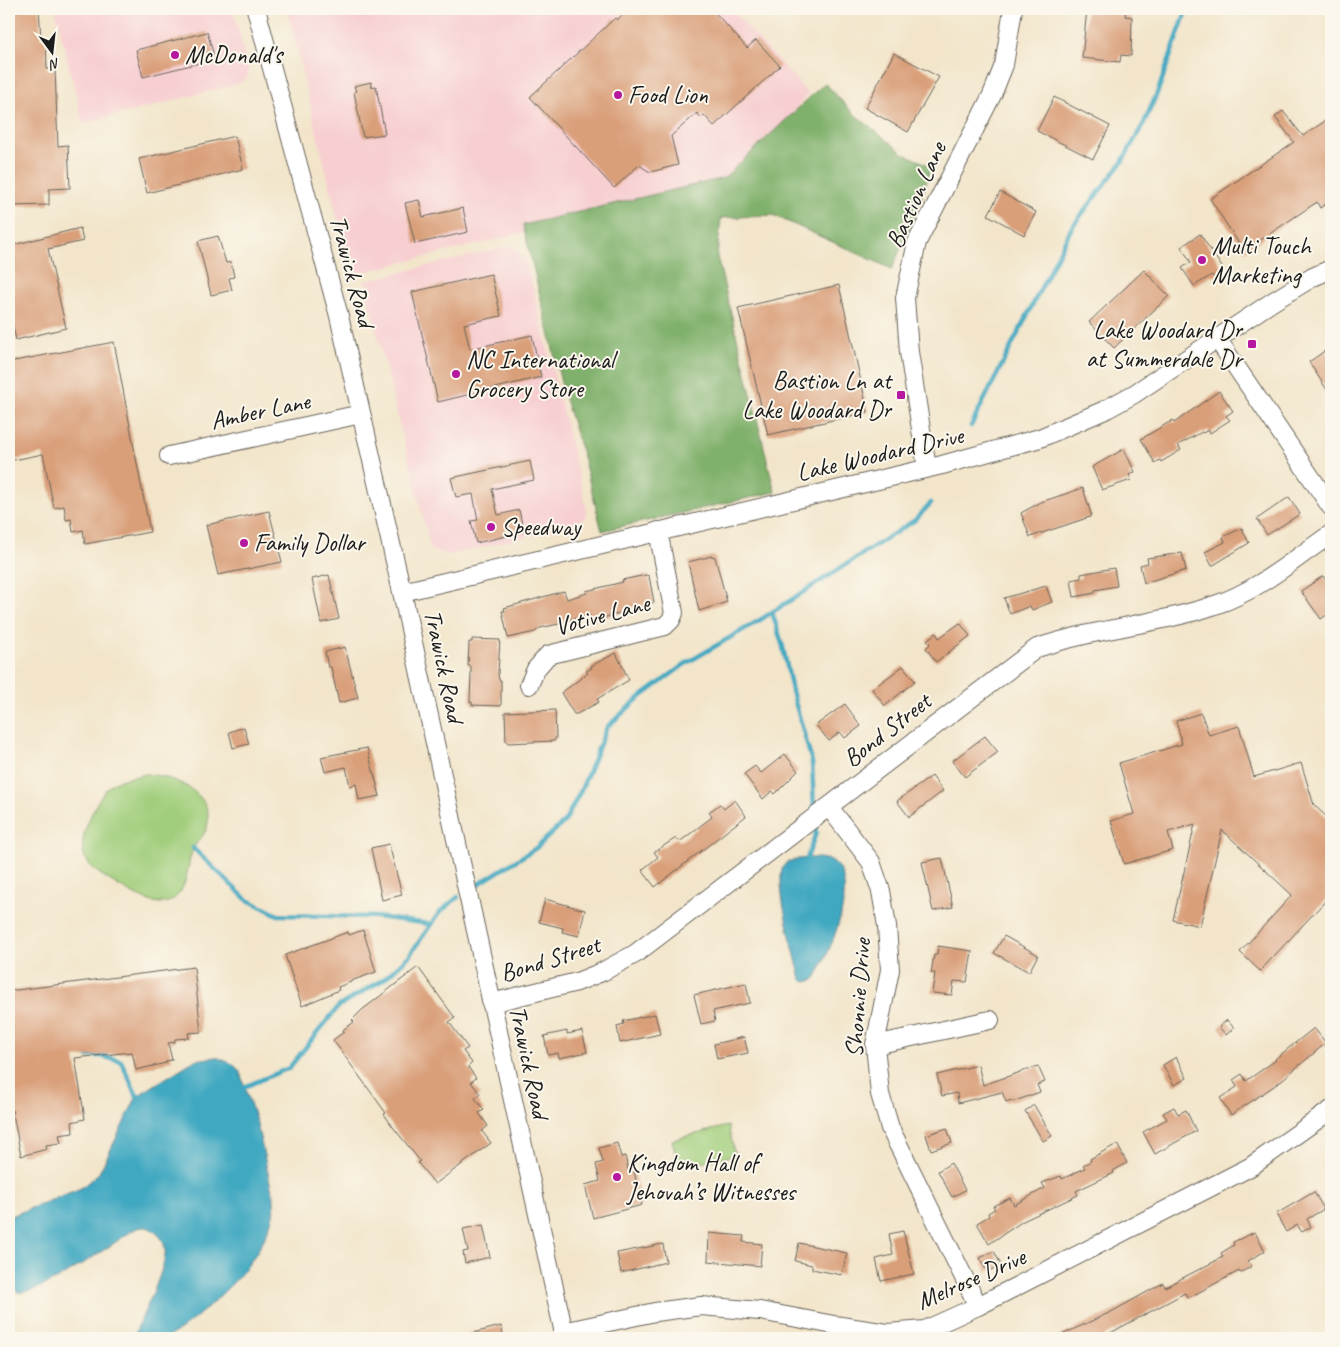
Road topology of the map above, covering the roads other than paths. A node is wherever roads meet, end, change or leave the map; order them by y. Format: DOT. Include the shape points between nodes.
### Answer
graph roads {
  1 [pos="256,9"];
  2 [pos="1013,9"];
  3 [pos="1331,269"];
  4 [pos="1218,340"];
  5 [pos="361,414"];
  6 [pos="169,456"];
  7 [pos="927,468"];
  8 [pos="1331,507"];
  9 [pos="658,532"];
  10 [pos="1331,534"];
  11 [pos="402,592"];
  12 [pos="529,685"];
  13 [pos="829,807"];
  14 [pos="491,1003"];
  15 [pos="990,1020"];
  16 [pos="875,1045"];
  17 [pos="1331,1110"];
  18 [pos="978,1306"];
  19 [pos="564,1335"];
  1 -- 5 [label="street, Trawick Road" via="337,306"];
  2 -- 7 [label="street, Bastion Lane" via="1004,65 992,95 917,242 911,262 905,298 909,352"];
  3 -- 4 [label="street, Lake Woodard Drive" via="1288,292"];
  4 -- 7 [label="street, Lake Woodard Drive" via="1134,394 1073,425 1006,449"];
  4 -- 8 [label="street"];
  5 -- 6 [label="street, Amber Lane"];
  5 -- 11 [label="street, Trawick Road"];
  7 -- 9 [label="street, Lake Woodard Drive"];
  9 -- 11 [label="street, Lake Woodard Drive"];
  9 -- 12 [label="street, Votive Lane" via="674,613 671,620 665,626 548,656 536,669"];
  10 -- 13 [label="street, Bond Street" via="1248,591 1216,605 1176,617 1072,636 1037,648"];
  11 -- 14 [label="street, Trawick Road"];
  13 -- 14 [label="street, Bond Street" via="635,954 577,982"];
  13 -- 16 [label="street, Shonnie Drive" via="871,862 882,900 890,970"];
  14 -- 19 [label="street, Trawick Road"];
  15 -- 16 [label="street"];
  16 -- 18 [label="street, Shonnie Drive" via="880,1094 890,1128"];
  17 -- 18 [label="street, Melrose Drive" via="1250,1167"];
  18 -- 19 [label="street, Melrose Drive" via="926,1330 888,1333 760,1311 701,1306 655,1312"];
}
